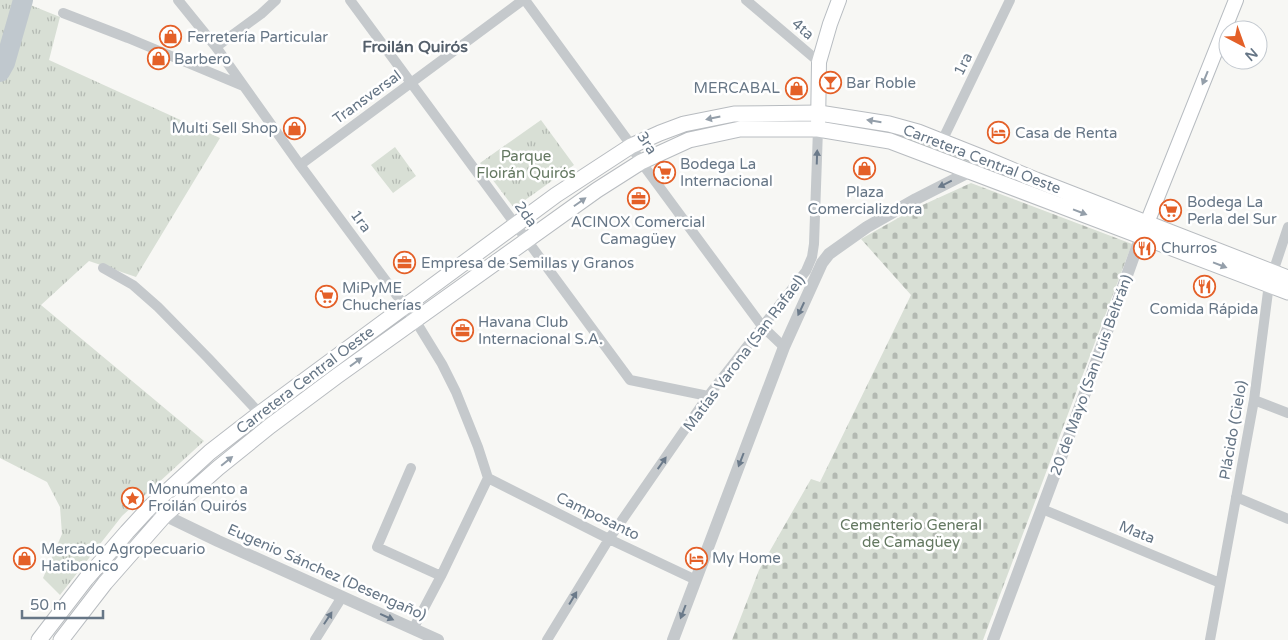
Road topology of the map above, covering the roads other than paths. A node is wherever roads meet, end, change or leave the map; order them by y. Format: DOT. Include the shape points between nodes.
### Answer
graph roads {
  1 [pos="178,0"];
  2 [pos="276,0"];
  3 [pos="350,0"];
  4 [pos="524,0"];
  5 [pos="746,0"];
  6 [pos="839,0"];
  7 [pos="1010,0"];
  8 [pos="1236,0"];
  9 [pos="63,13"];
  10 [pos="216,47"];
  11 [pos="819,62"];
  12 [pos="411,83"];
  13 [pos="244,86"];
  14 [pos="818,113"];
  15 [pos="818,129"];
  16 [pos="942,141"];
  17 [pos="631,146"];
  18 [pos="986,159"];
  19 [pos="641,162"];
  20 [pos="300,165"];
  21 [pos="971,171"];
  22 [pos="515,224"];
  23 [pos="1288,227"];
  24 [pos="1144,230"];
  25 [pos="526,240"];
  26 [pos="814,244"];
  27 [pos="829,254"];
  28 [pos="103,268"];
  29 [pos="811,274"];
  30 [pos="1271,278"];
  31 [pos="1288,278"];
  32 [pos="1288,292"];
  33 [pos="405,306"];
  34 [pos="415,320"];
  35 [pos="762,326"];
  36 [pos="784,347"];
  37 [pos="708,396"];
  38 [pos="1254,400"];
  39 [pos="259,414"];
  40 [pos="1288,414"];
  41 [pos="270,426"];
  42 [pos="411,468"];
  43 [pos="488,478"];
  44 [pos="1236,498"];
  45 [pos="150,507"];
  46 [pos="1042,509"];
  47 [pos="164,516"];
  48 [pos="1288,519"];
  49 [pos="609,539"];
  50 [pos="441,576"];
  51 [pos="696,580"];
  52 [pos="1220,583"];
  53 [pos="342,597"];
  54 [pos="415,633"];
  55 [pos="39,640"];
  56 [pos="61,640"];
  57 [pos="315,640"];
  58 [pos="438,640"];
  59 [pos="548,640"];
  60 [pos="673,640"];
  61 [pos="993,640"];
  62 [pos="1210,640"];
  1 -- 10 [label="street, 1ra"];
  2 -- 10 [label="street"];
  3 -- 12 [label="street, 2da"];
  4 -- 12 [label="street, Transversal"];
  4 -- 17 [label="street, 3ra"];
  5 -- 11 [label="street, 4ta"];
  6 -- 11 [label="main road, Matías Varona (San Rafael)"];
  7 -- 16 [label="street, 1ra"];
  8 -- 24 [label="main road, 20 de Mayo (San Luis Beltrán), one-way"];
  9 -- 13 [label="street"];
  10 -- 13 [label="street, 1ra"];
  11 -- 14 [label="main road, Matías Varona (San Rafael)"];
  12 -- 20 [label="street, Transversal"];
  12 -- 22 [label="street, 2da"];
  13 -- 20 [label="street, 1ra"];
  14 -- 15 [label="main road, Matías Varona (San Rafael)"];
  16 -- 14 [label="main road, Carretera Central Oeste, one-way" via="890,124"];
  14 -- 17 [label="main road, Carretera Central Oeste, one-way" via="734,114 684,124"];
  15 -- 19 [label="main road, Carretera Central Oeste" via="740,129 689,140"];
  15 -- 21 [label="main road, Carretera Central Oeste" via="890,141"];
  26 -- 15 [label="street, Matías Varona (San Rafael), one-way"];
  16 -- 18 [label="main road, Carretera Central Oeste"];
  17 -- 19 [label="street, 3ra"];
  17 -- 22 [label="main road, Carretera Central Oeste"];
  18 -- 21 [label="street"];
  18 -- 24 [label="main road, Carretera Central Oeste"];
  25 -- 19 [label="main road, Carretera Central Oeste, one-way"];
  19 -- 35 [label="street, 3ra"];
  20 -- 33 [label="street, 1ra"];
  21 -- 24 [label="main road, Carretera Central Oeste, one-way"];
  21 -- 27 [label="street, one-way" via="916,198"];
  22 -- 25 [label="street, 2da"];
  22 -- 33 [label="main road, Carretera Central Oeste"];
  23 -- 30 [label="street, Plácido (Cielo)"];
  24 -- 30 [label="main road, Carretera Central Oeste"];
  24 -- 46 [label="street, 20 de Mayo (San Luis Beltrán)"];
  25 -- 34 [label="main road, Carretera Central Oeste"];
  25 -- 37 [label="street, 2da" via="630,380"];
  26 -- 27 [label="street"];
  26 -- 29 [label="street, Matías Varona (San Rafael)"];
  27 -- 29 [label="street"];
  28 -- 39 [label="street" via="133,285 158,307"];
  29 -- 35 [label="street, Matías Varona (San Rafael)"];
  29 -- 36 [label="street, one-way"];
  30 -- 31 [label="main road, Carretera Central Oeste"];
  30 -- 32 [label="main road, Carretera Central Oeste"];
  30 -- 38 [label="street, Plácido (Cielo)"];
  33 -- 34 [label="street, 1ra"];
  33 -- 39 [label="main road, Carretera Central Oeste"];
  41 -- 34 [label="main road, Carretera Central Oeste, one-way"];
  34 -- 43 [label="street, 1ra" via="456,392"];
  35 -- 36 [label="street, 3ra"];
  35 -- 37 [label="street, Matías Varona (San Rafael)"];
  36 -- 51 [label="street, one-way"];
  49 -- 37 [label="street, Matías Varona (San Rafael), one-way"];
  38 -- 40 [label="street"];
  38 -- 44 [label="street, Plácido (Cielo)"];
  39 -- 41 [label="street"];
  39 -- 45 [label="main road, Carretera Central Oeste" via="210,452"];
  47 -- 41 [label="main road, Carretera Central Oeste, one-way"];
  42 -- 50 [label="street" via="377,547"];
  43 -- 49 [label="street, Camposanto"];
  43 -- 50 [label="street"];
  44 -- 48 [label="street"];
  44 -- 52 [label="street, Plácido (Cielo)"];
  45 -- 47 [label="street, Eugenio Sánchez (Desengaño)"];
  45 -- 55 [label="main road, Carretera Central Oeste" via="86,579"];
  46 -- 52 [label="street, Mata"];
  46 -- 61 [label="street, 20 de Mayo (San Luis Beltrán)"];
  47 -- 53 [label="street, Eugenio Sánchez (Desengaño)"];
  47 -- 56 [label="main road, Carretera Central Oeste" via="105,583"];
  49 -- 51 [label="street, Camposanto"];
  59 -- 49 [label="street, Matías Varona (San Rafael), one-way"];
  50 -- 54 [label="street"];
  51 -- 60 [label="street, one-way"];
  52 -- 62 [label="street, Plácido (Cielo)"];
  53 -- 54 [label="street, Eugenio Sánchez (Desengaño), one-way"];
  57 -- 53 [label="street, one-way"];
  54 -- 58 [label="street, Eugenio Sánchez (Desengaño)"];
}
